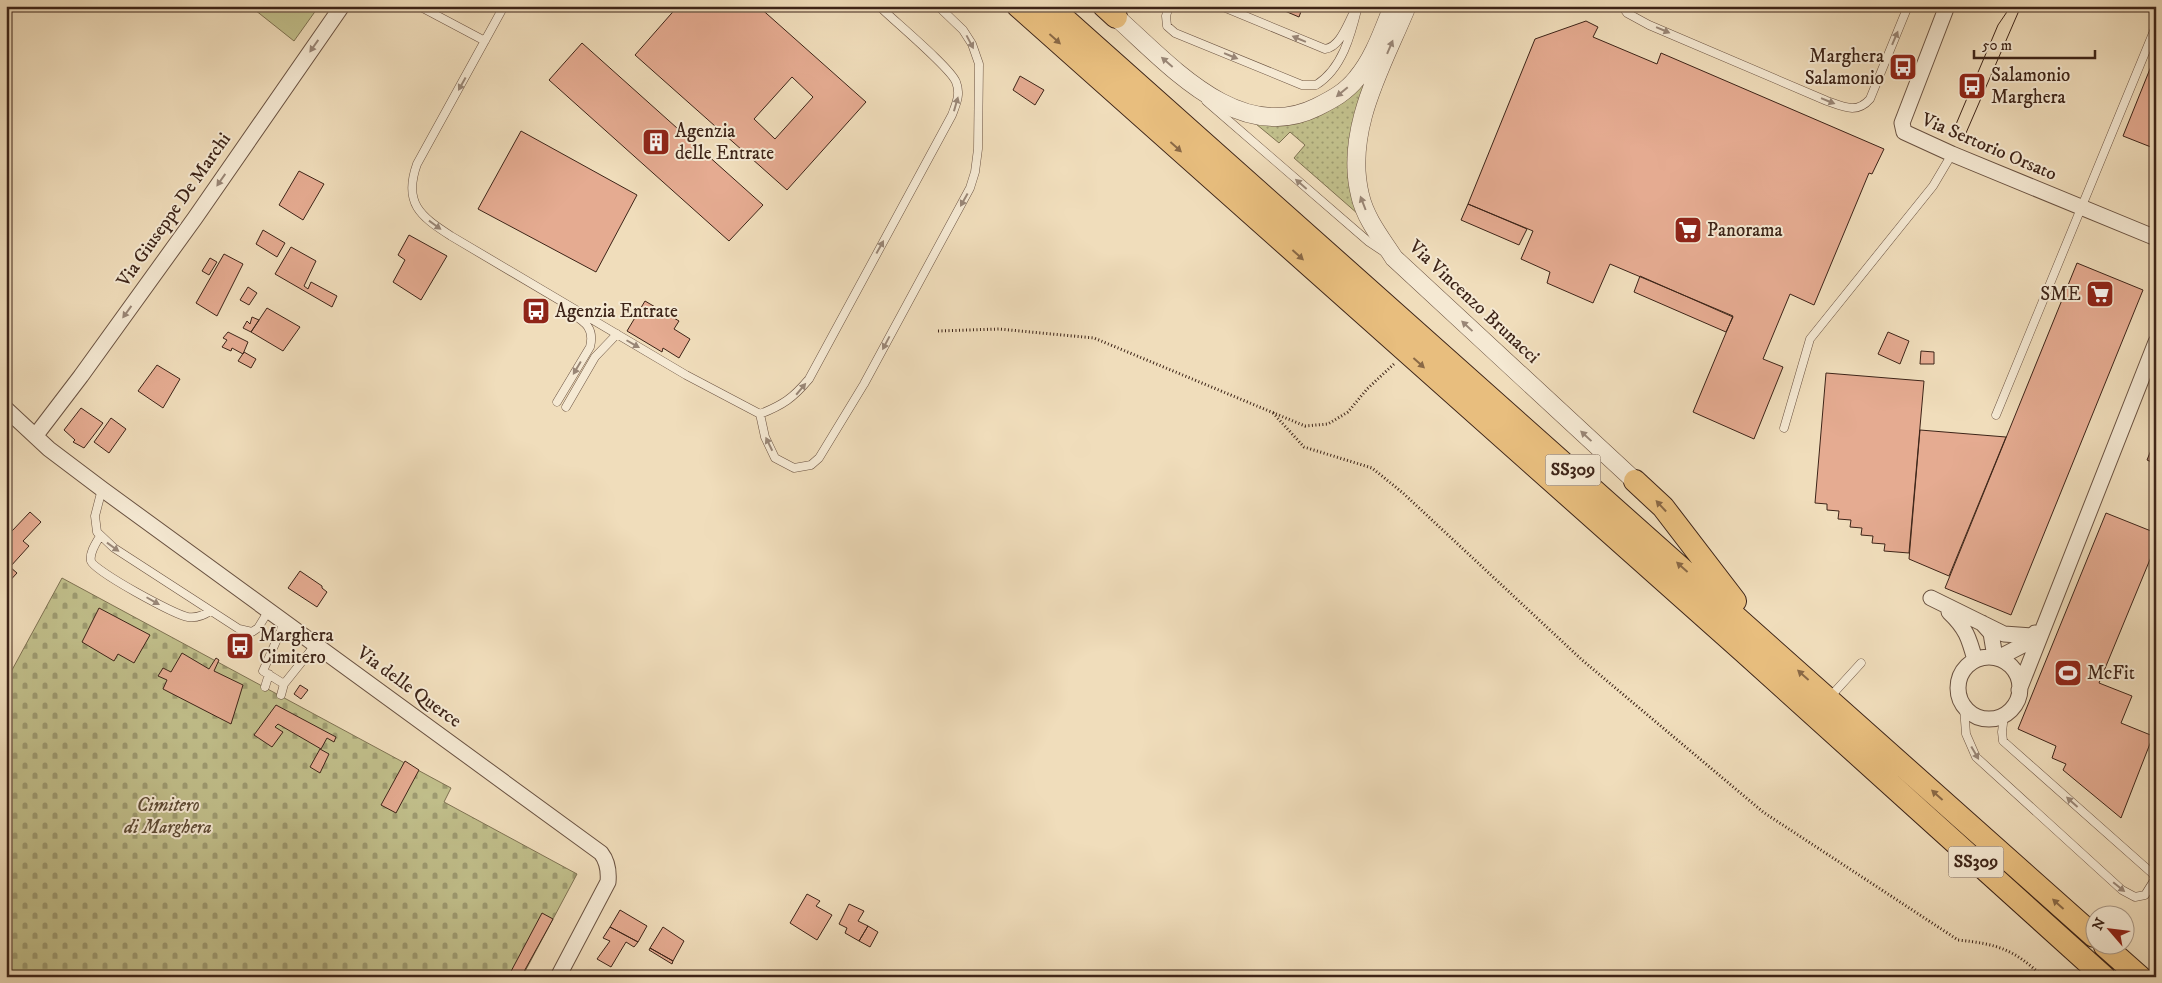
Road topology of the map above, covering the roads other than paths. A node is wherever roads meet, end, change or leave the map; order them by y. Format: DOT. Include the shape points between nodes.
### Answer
graph roads {
  1 [pos="342,6"];
  2 [pos="419,6"];
  3 [pos="504,6"];
  4 [pos="879,6"];
  5 [pos="938,6"];
  6 [pos="1018,6"];
  7 [pos="1050,6"];
  8 [pos="1169,6"];
  9 [pos="1221,6"];
  10 [pos="1358,6"];
  11 [pos="1393,6"];
  12 [pos="1407,6"];
  13 [pos="1622,6"];
  14 [pos="1908,6"];
  15 [pos="1947,6"];
  16 [pos="1110,12"];
  17 [pos="2156,26"];
  18 [pos="485,41"];
  19 [pos="1191,84"];
  20 [pos="1952,154"];
  21 [pos="2082,208"];
  22 [pos="2156,238"];
  23 [pos="1394,258"];
  24 [pos="546,292"];
  25 [pos="617,334"];
  26 [pos="2156,342"];
  27 [pos="557,402"];
  28 [pos="566,407"];
  29 [pos="6,409"];
  30 [pos="760,414"];
  31 [pos="1996,416"];
  32 [pos="1784,428"];
  33 [pos="36,435"];
  34 [pos="1635,481"];
  35 [pos="102,489"];
  36 [pos="100,536"];
  37 [pos="270,610"];
  38 [pos="210,612"];
  39 [pos="285,621"];
  40 [pos="2046,621"];
  41 [pos="1982,623"];
  42 [pos="2032,636"];
  43 [pos="1766,642"];
  44 [pos="316,644"];
  45 [pos="1996,658"];
  46 [pos="1975,660"];
  47 [pos="1860,663"];
  48 [pos="269,674"];
  49 [pos="284,684"];
  50 [pos="265,687"];
  51 [pos="2020,690"];
  52 [pos="281,695"];
  53 [pos="1829,698"];
  54 [pos="1964,707"];
  55 [pos="2004,715"];
  56 [pos="2084,927"];
  57 [pos="2116,956"];
  58 [pos="558,977"];
  59 [pos="2104,977"];
  60 [pos="2140,977"];
  1 -- 33 [label="street, Via Giuseppe De Marchi, one-way" via="195,218"];
  2 -- 18 [label="lane"];
  3 -- 18 [label="lane"];
  30 -- 4 [label="lane, one-way" via="794,397 809,379 957,104 959,92 954,76"];
  5 -- 30 [label="lane, one-way" via="963,30 979,64 978,149 970,188 864,384 819,458 811,464 794,468 776,458 765,438"];
  6 -- 59 [label="main road, SS309, one-way"];
  43 -- 7 [label="main road, SS309, one-way"];
  8 -- 10 [label="lane, one-way" via="1167,26 1175,33 1302,85 1316,85 1332,72 1352,32"];
  10 -- 9 [label="lane, one-way" via="1337,43 1325,49"];
  11 -- 19 [label="street, one-way" via="1358,77 1341,95 1305,113 1259,116 1234,110"];
  23 -- 12 [label="street, Via Vincenzo Brunacci, one-way" via="1372,225 1360,195 1356,162 1366,105"];
  13 -- 14 [label="lane, one-way" via="1630,16 1649,25 1852,109 1859,108 1870,99"];
  15 -- 20 [label="street, Via Sertorio Orsato" via="1902,126 1907,134"];
  19 -- 16 [label="street, one-way"];
  17 -- 21 [label="lane"];
  18 -- 24 [label="lane, one-way" via="417,164 411,181 412,197 419,212 432,224"];
  23 -- 19 [label="lane, one-way" via="1347,224 1202,98"];
  20 -- 21 [label="street, Via Sertorio Orsato"];
  20 -- 32 [label="lane" via="1933,186 1810,339"];
  21 -- 22 [label="street, Via Sertorio Orsato"];
  21 -- 31 [label="lane"];
  34 -- 23 [label="street, Via Vincenzo Brunacci, one-way"];
  24 -- 25 [label="lane"];
  24 -- 27 [label="lane, one-way" via="587,324 591,331 590,347"];
  25 -- 28 [label="lane" via="595,357"];
  25 -- 30 [label="lane, one-way"];
  26 -- 40 [label="street"];
  29 -- 33 [label="street, Via delle Querce"];
  33 -- 35 [label="street, Via delle Querce" via="49,449"];
  43 -- 34 [label="main road, one-way" via="1663,507"];
  35 -- 36 [label="lane" via="96,516"];
  35 -- 37 [label="street, Via delle Querce"];
  36 -- 38 [label="lane, one-way"];
  36 -- 38 [label="lane, one-way" via="91,561 105,573 182,615 199,617"];
  37 -- 38 [label="lane" via="252,632 239,629"];
  37 -- 39 [label="street, Via delle Querce"];
  39 -- 44 [label="street, Via delle Querce"];
  39 -- 48 [label="lane" via="263,671"];
  40 -- 42 [label="street"];
  40 -- 51 [label="street"];
  41 -- 42 [label="street" via="2004,634"];
  41 -- 45 [label="street" via="1991,633"];
  41 -- 46 [label="street" via="1935,600 1961,623 1969,636"];
  42 -- 45 [label="street" via="2025,644"];
  53 -- 43 [label="main road, SS309, one-way"];
  44 -- 49 [label="lane"];
  44 -- 58 [label="street, Via delle Querce" via="583,839 607,860 608,882"];
  45 -- 46 [label="street"];
  45 -- 51 [label="street" via="2014,670"];
  46 -- 54 [label="street" via="1967,665 1958,680"];
  47 -- 53 [label="lane"];
  48 -- 49 [label="lane"];
  48 -- 50 [label="lane"];
  49 -- 52 [label="lane"];
  51 -- 55 [label="street" via="2017,700"];
  56 -- 53 [label="main road, SS309, one-way"];
  54 -- 55 [label="street" via="1978,717"];
  54 -- 55 [label="lane, one-way" via="1966,734 1976,758 2122,890 2135,897 2145,895 2155,879 2153,874 2004,740"];
  57 -- 60 [label="main road"];
}
